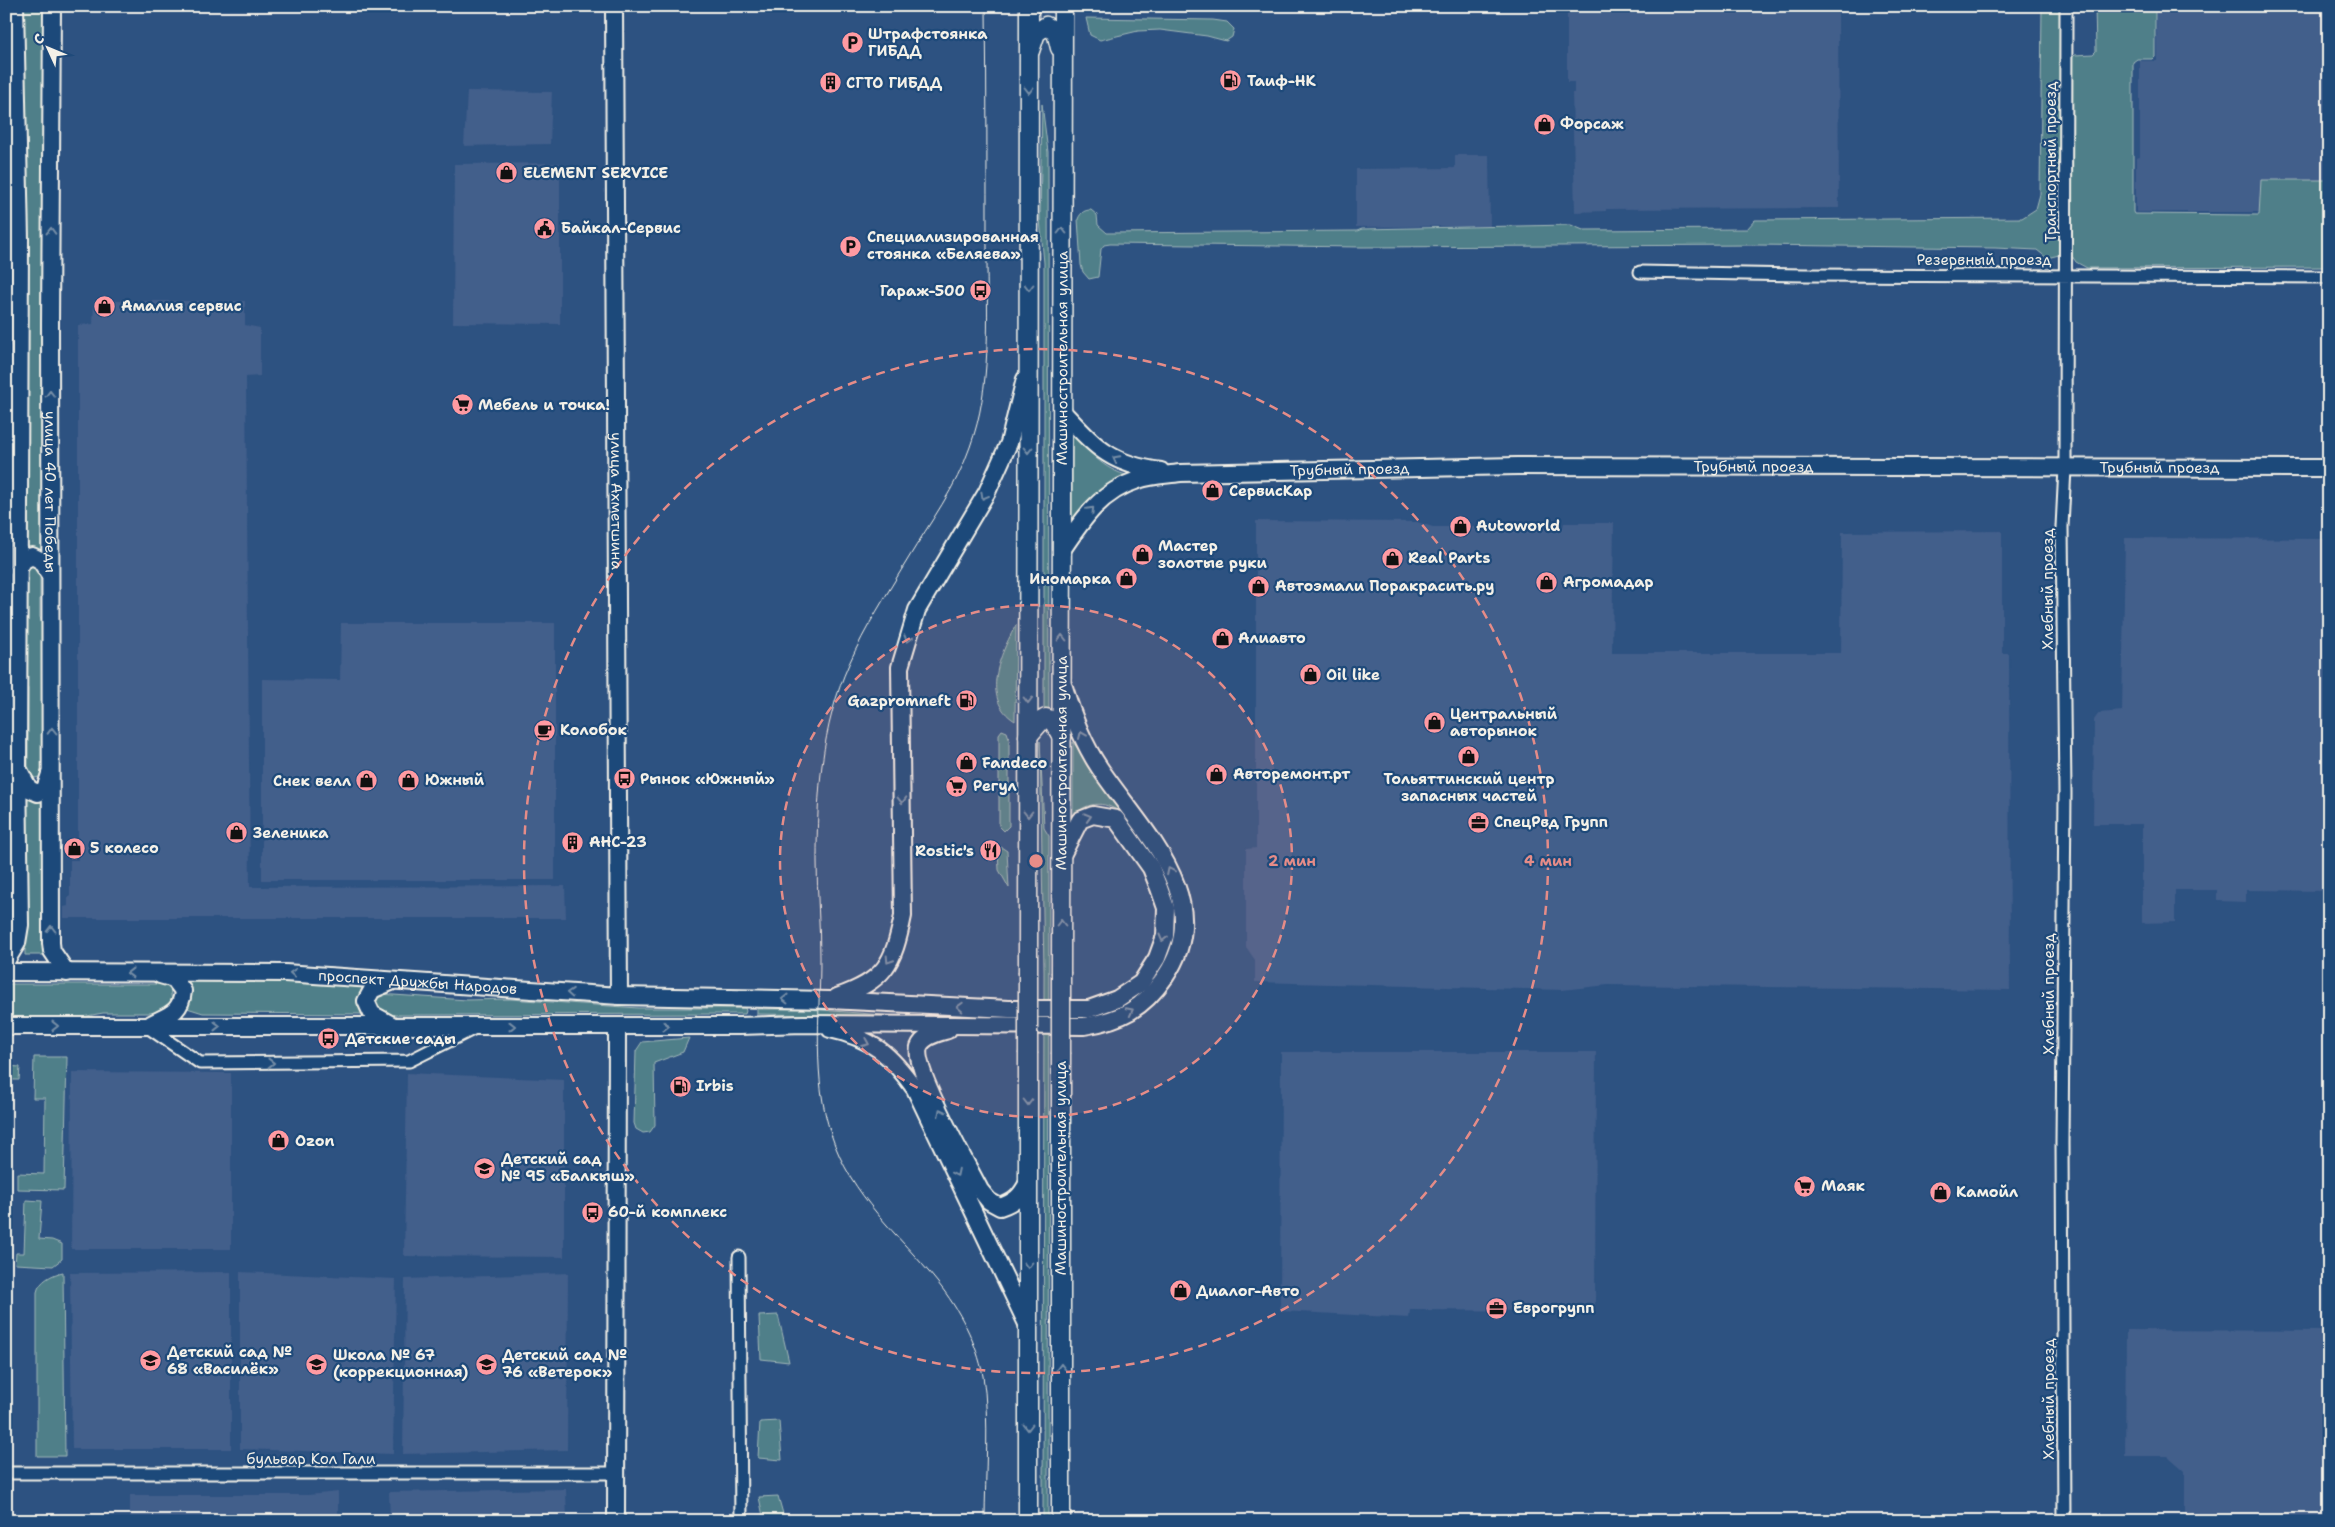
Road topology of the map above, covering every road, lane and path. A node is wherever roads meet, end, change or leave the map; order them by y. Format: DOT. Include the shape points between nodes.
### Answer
graph roads {
  1 [pos="15,6"];
  2 [pos="52,6"];
  3 [pos="614,6"];
  4 [pos="1029,6"];
  5 [pos="1063,6"];
  6 [pos="2066,6"];
  7 [pos="1029,56"];
  8 [pos="1062,56"];
  9 [pos="1640,272"];
  10 [pos="2065,275"];
  11 [pos="2329,277"];
  12 [pos="1028,368"];
  13 [pos="1062,411"];
  14 [pos="2065,468"];
  15 [pos="2329,468"];
  16 [pos="1180,473"];
  17 [pos="1062,550"];
  18 [pos="18,570"];
  19 [pos="50,575"];
  20 [pos="1062,678"];
  21 [pos="1028,736"];
  22 [pos="1062,737"];
  23 [pos="18,767"];
  24 [pos="52,769"];
  25 [pos="1062,855"];
  26 [pos="6,961"];
  27 [pos="6,972"];
  28 [pos="68,973"];
  29 [pos="153,973"];
  30 [pos="394,982"];
  31 [pos="619,996"];
  32 [pos="741,998"];
  33 [pos="829,1000"];
  34 [pos="803,1024"];
  35 [pos="6,1026"];
  36 [pos="146,1026"];
  37 [pos="393,1026"];
  38 [pos="480,1026"];
  39 [pos="617,1026"];
  40 [pos="740,1026"];
  41 [pos="962,1026"];
  42 [pos="1028,1182"];
  43 [pos="739,1256"];
  44 [pos="1028,1326"];
  45 [pos="6,1473"];
  46 [pos="616,1473"];
  47 [pos="616,1521"];
  48 [pos="741,1521"];
  49 [pos="1028,1521"];
  50 [pos="1061,1521"];
  51 [pos="2064,1521"];
  1 -- 18 [label="street, улица 40 лет Победы" via="20,240"];
  19 -- 2 [label="street, улица 40 лет Победы, one-way"];
  3 -- 31 [label="street, улица Ахметшина"];
  4 -- 7 [label="main road"];
  5 -- 8 [label="main road, Машиностроительная улица"];
  6 -- 10 [label="street, Транспортный проезд"];
  7 -- 8 [label="main road" via="1036,33 1046,26 1056,32"];
  7 -- 12 [label="main road, one-way"];
  13 -- 8 [label="main road, Машиностроительная улица, one-way"];
  9 -- 10 [label="street, Резервный проезд"];
  10 -- 11 [label="street, Резервный проезд"];
  10 -- 14 [label="street, Транспортный проезд"];
  12 -- 21 [label="main road, one-way"];
  12 -- 33 [label="street, one-way" via="1009,443 987,492 916,610 900,667 903,916 896,949 879,976 860,989"];
  16 -- 13 [label="street, one-way" via="1127,465 1109,456"];
  13 -- 17 [label="main road, Машиностроительная улица"];
  14 -- 15 [label="street, Трубный проезд"];
  14 -- 16 [label="street, Трубный проезд" via="1462,467"];
  14 -- 51 [label="street, Хлебный проезд" via="2062,527"];
  17 -- 16 [label="street, one-way" via="1085,516 1104,496 1139,479"];
  20 -- 17 [label="main road, Машиностроительная улица, one-way"];
  18 -- 19 [label="street" via="24,560 32,556 40,560"];
  18 -- 23 [label="street, улица 40 лет Победы"];
  24 -- 19 [label="street, улица 40 лет Победы, one-way"];
  20 -- 22 [label="main road, Машиностроительная улица"];
  41 -- 20 [label="street, one-way" via="1084,1026 1132,1012 1157,990 1177,958 1183,939 1178,886 1167,863 1098,766 1070,705"];
  21 -- 22 [label="main road" via="1046,718 1053,721"];
  21 -- 42 [label="main road, one-way, bridge"];
  22 -- 25 [label="main road, Машиностроительная улица"];
  23 -- 24 [label="street" via="29,789 38,793 45,789"];
  23 -- 26 [label="street, улица 40 лет Победы" via="20,924 17,943"];
  28 -- 24 [label="street, улица 40 лет Победы, one-way" via="52,951"];
  25 -- 33 [label="street, проспект Дружбы Народов, one-way" via="1080,820 1105,815 1116,819 1122,826 1151,868 1160,888 1166,908 1165,936 1157,958 1141,983 1117,999 1089,1009 1009,1009"];
  50 -- 25 [label="main road, Машиностроительная улица, one-way, bridge"];
  27 -- 28 [label="street, проспект Дружбы Народов"];
  29 -- 28 [label="street, проспект Дружбы Народов, one-way"];
  30 -- 29 [label="street, проспект Дружбы Народов, one-way" via="285,973"];
  29 -- 36 [label="street" via="174,979 183,991 182,1002 174,1012"];
  31 -- 30 [label="street, проспект Дружбы Народов, one-way"];
  30 -- 37 [label="street" via="372,990 366,1001 372,1014"];
  31 -- 32 [label="street, проспект Дружбы Народов"];
  33 -- 32 [label="street, проспект Дружбы Народов, one-way"];
  32 -- 40 [label="street" via="752,1010 751,1016"];
  34 -- 40 [label="street"];
  34 -- 41 [label="street"];
  34 -- 44 [label="street, one-way" via="840,1032 878,1047 897,1064 915,1089"];
  35 -- 36 [label="street, one-way"];
  36 -- 37 [label="street, one-way"];
  36 -- 38 [label="street, one-way" via="200,1063 409,1061"];
  37 -- 38 [label="street"];
  38 -- 39 [label="street, one-way"];
  39 -- 40 [label="street, one-way"];
  39 -- 46 [label="street"];
  42 -- 41 [label="street, one-way" via="1021,1195 1010,1204 1000,1206 989,1201 980,1190 925,1081 919,1047 926,1038"];
  42 -- 44 [label="main road, one-way"];
  43 -- 48 [label="street"];
  44 -- 49 [label="main road, one-way"];
  45 -- 46 [label="street, бульвар Кол Гали"];
  46 -- 47 [label="street"];
}
